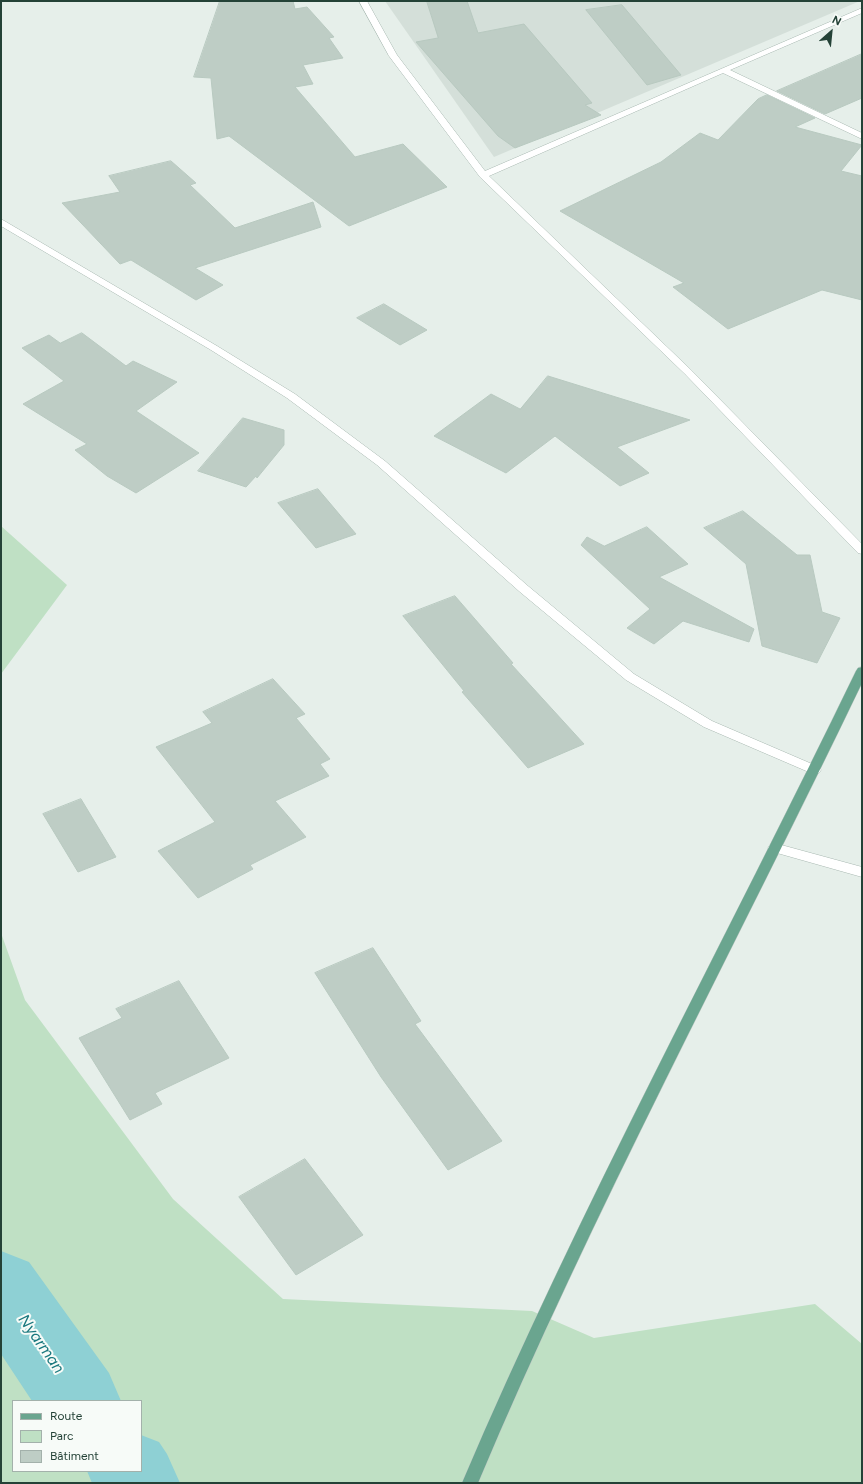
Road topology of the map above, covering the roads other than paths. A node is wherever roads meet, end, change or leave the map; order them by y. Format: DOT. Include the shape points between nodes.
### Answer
graph roads {
  1 [pos="363,1"];
  2 [pos="862,10"];
  3 [pos="723,70"];
  4 [pos="862,136"];
  5 [pos="483,175"];
  6 [pos="1,222"];
  7 [pos="862,550"];
  8 [pos="862,671"];
  9 [pos="815,770"];
  10 [pos="774,848"];
  11 [pos="862,872"];
  12 [pos="470,1483"];
  1 -- 5 [label="street" via="393,56"];
  2 -- 3 [label="street"];
  3 -- 4 [label="street"];
  3 -- 5 [label="street"];
  5 -- 7 [label="street" via="688,372"];
  6 -- 9 [label="street" via="291,396 381,463 524,589 630,677 708,724"];
  8 -- 9 [label="main road"];
  9 -- 10 [label="main road"];
  10 -- 11 [label="street"];
  10 -- 12 [label="main road" via="540,1323"];
}
